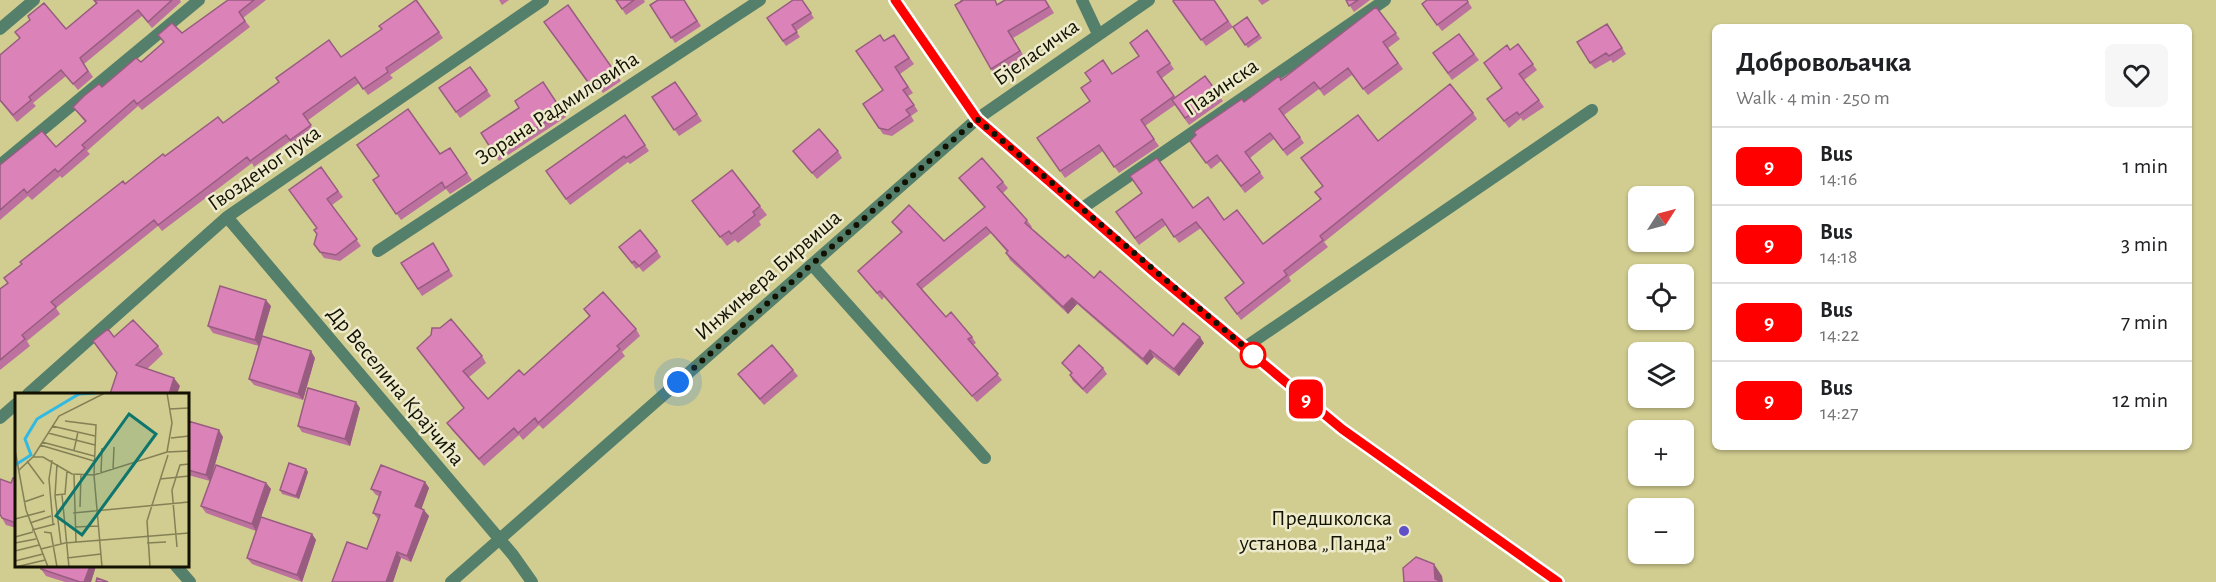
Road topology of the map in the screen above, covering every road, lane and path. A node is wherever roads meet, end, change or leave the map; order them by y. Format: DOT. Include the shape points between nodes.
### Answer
graph roads {
  1 [pos="34,0"];
  2 [pos="199,0"];
  3 [pos="543,0"];
  4 [pos="760,0"];
  5 [pos="895,0"];
  6 [pos="1082,0"];
  7 [pos="1149,0"];
  8 [pos="1385,0"];
  9 [pos="0,29"];
  10 [pos="1098,34"];
  11 [pos="1592,110"];
  12 [pos="977,119"];
  13 [pos="0,165"];
  14 [pos="1081,209"];
  15 [pos="227,217"];
  16 [pos="378,251"];
  17 [pos="813,266"];
  18 [pos="1244,348"];
  19 [pos="31,393"];
  20 [pos="15,405"];
  21 [pos="0,418"];
  22 [pos="985,458"];
  23 [pos="499,540"];
  24 [pos="177,567"];
  25 [pos="190,582"];
  26 [pos="451,582"];
  27 [pos="532,582"];
  28 [pos="1558,582"];
  1 -- 9 [label="street"];
  2 -- 13 [label="street"];
  3 -- 15 [label="street, Гвозденог пука"];
  4 -- 16 [label="street, Зорана Радмиловића"];
  5 -- 12 [label="street"];
  6 -- 10 [label="street"];
  7 -- 10 [label="street, Бјеласичка"];
  8 -- 14 [label="street, Пазинска"];
  10 -- 12 [label="street, Бјеласичка"];
  11 -- 18 [label="street"];
  12 -- 14 [label="street"];
  12 -- 17 [label="street, Инжињера Бирвиша"];
  14 -- 18 [label="street"];
  15 -- 19 [label="street, Гвозденог пука"];
  15 -- 23 [label="street, Др Веселина Крајчића"];
  17 -- 22 [label="street"];
  17 -- 23 [label="street, Инжињера Бирвиша"];
  18 -- 28 [label="street" via="1342,429"];
  20 -- 21 [label="street"];
  23 -- 26 [label="street, Инжињера Бирвиша"];
  23 -- 27 [label="street, Др Веселина Крајчића"];
  24 -- 25 [label="street"];
}
